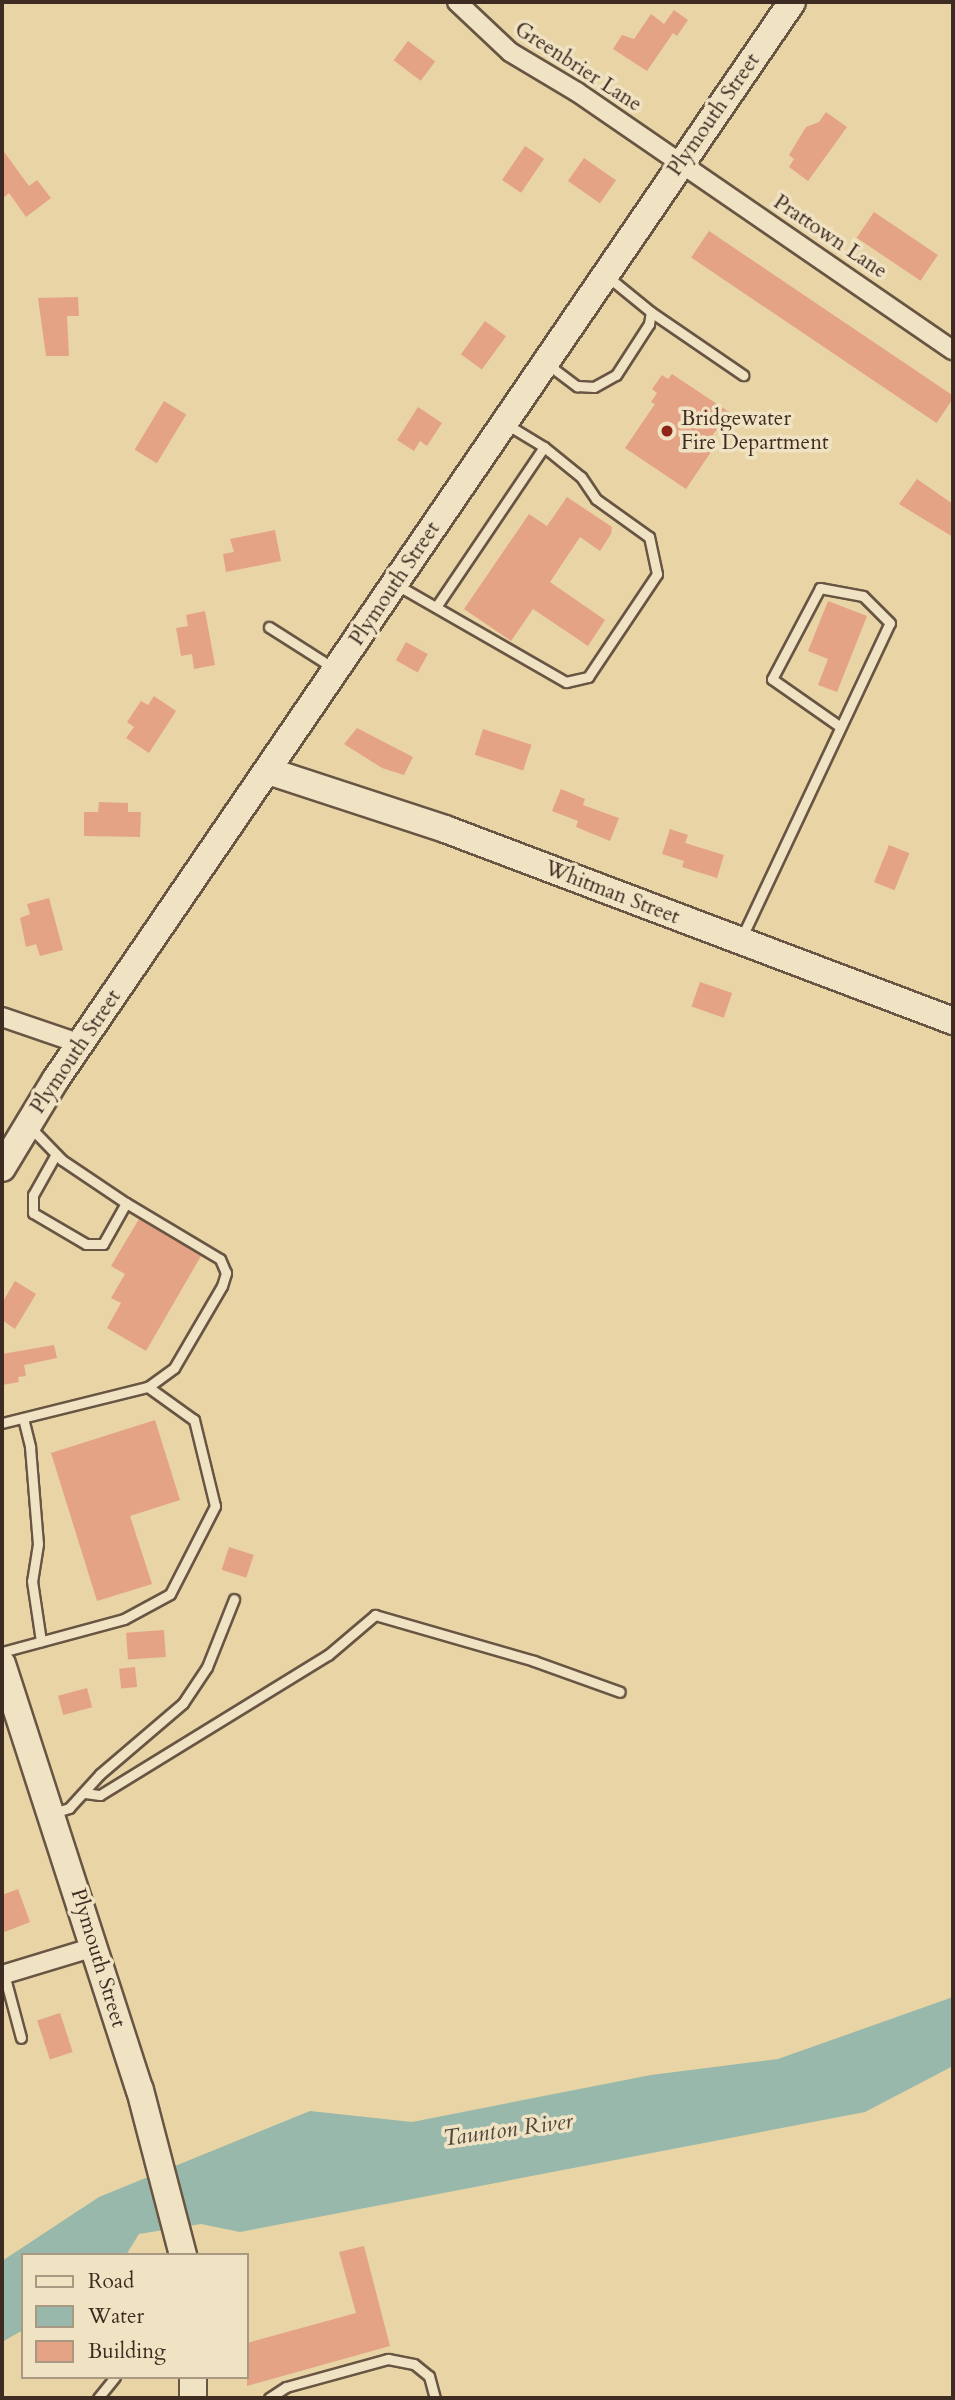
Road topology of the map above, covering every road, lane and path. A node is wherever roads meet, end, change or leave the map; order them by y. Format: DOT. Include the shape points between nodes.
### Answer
graph roads {
  1 [pos="457,2"];
  2 [pos="792,2"];
  3 [pos="680,163"];
  4 [pos="604,274"];
  5 [pos="651,312"];
  6 [pos="953,350"];
  7 [pos="545,362"];
  8 [pos="743,375"];
  9 [pos="504,423"];
  10 [pos="544,447"];
  11 [pos="395,583"];
  12 [pos="436,607"];
  13 [pos="269,626"];
  14 [pos="336,670"];
  15 [pos="839,726"];
  16 [pos="268,771"];
  17 [pos="740,940"];
  18 [pos="2,1017"];
  19 [pos="953,1021"];
  20 [pos="81,1044"];
  21 [pos="28,1124"];
  22 [pos="56,1154"];
  23 [pos="2,1168"];
  24 [pos="126,1203"];
  25 [pos="148,1387"];
  26 [pos="23,1418"];
  27 [pos="2,1423"];
  28 [pos="234,1599"];
  29 [pos="41,1641"];
  30 [pos="2,1651"];
  31 [pos="2,1664"];
  32 [pos="620,1692"];
  33 [pos="85,1793"];
  34 [pos="52,1812"];
  35 [pos="94,1947"];
  36 [pos="3,1974"];
  37 [pos="21,2038"];
  38 [pos="182,2246"];
  39 [pos="112,2379"];
  40 [pos="193,2379"];
  41 [pos="98,2398"];
  42 [pos="193,2398"];
  43 [pos="269,2398"];
  44 [pos="435,2398"];
  1 -- 3 [label="street, Greenbrier Lane" via="510,52"];
  2 -- 3 [label="main road, Plymouth Street"];
  3 -- 4 [label="main road, Plymouth Street"];
  3 -- 6 [label="street, Prattown Lane"];
  4 -- 5 [label="lane"];
  4 -- 7 [label="main road, Plymouth Street"];
  5 -- 7 [label="lane" via="649,324 615,375 594,387 577,386"];
  5 -- 8 [label="lane"];
  7 -- 9 [label="main road, Plymouth Street"];
  9 -- 10 [label="lane"];
  9 -- 11 [label="main road, Plymouth Street"];
  10 -- 12 [label="lane"];
  10 -- 12 [label="lane" via="581,477 596,499 649,537 657,574 619,631 587,677 566,682"];
  11 -- 12 [label="lane"];
  11 -- 14 [label="main road, Plymouth Street"];
  13 -- 14 [label="lane"];
  14 -- 16 [label="main road, Plymouth Street"];
  15 -- 15 [label="lane" via="890,623 863,596 820,588 772,679"];
  15 -- 17 [label="lane"];
  16 -- 17 [label="main road, Whitman Street" via="434,825"];
  16 -- 20 [label="main road, Plymouth Street"];
  17 -- 19 [label="main road, Whitman Street"];
  18 -- 20 [label="street"];
  20 -- 21 [label="main road, Plymouth Street"];
  21 -- 22 [label="lane"];
  21 -- 23 [label="main road, Plymouth Street"];
  22 -- 24 [label="lane"];
  22 -- 24 [label="lane" via="33,1195 33,1213 94,1247 103,1244"];
  24 -- 25 [label="lane" via="220,1259 226,1273 174,1368"];
  25 -- 26 [label="lane"];
  25 -- 29 [label="lane" via="194,1420 215,1506 170,1594 155,1606"];
  26 -- 27 [label="lane"];
  26 -- 29 [label="lane" via="32,1461 38,1544 32,1581"];
  28 -- 33 [label="lane" via="207,1667 183,1703"];
  29 -- 30 [label="lane"];
  31 -- 34 [label="main road, Plymouth Street"];
  32 -- 33 [label="lane" via="534,1661 375,1615 328,1655 100,1795"];
  33 -- 34 [label="lane" via="69,1808"];
  34 -- 35 [label="main road, Plymouth Street"];
  35 -- 36 [label="street"];
  35 -- 38 [label="main road, Plymouth Street" via="162,2164"];
  36 -- 37 [label="lane"];
  39 -- 41 [label="lane"];
  40 -- 42 [label="main road"];
  43 -- 44 [label="lane" via="286,2387 388,2359 414,2364 429,2376"];
}
